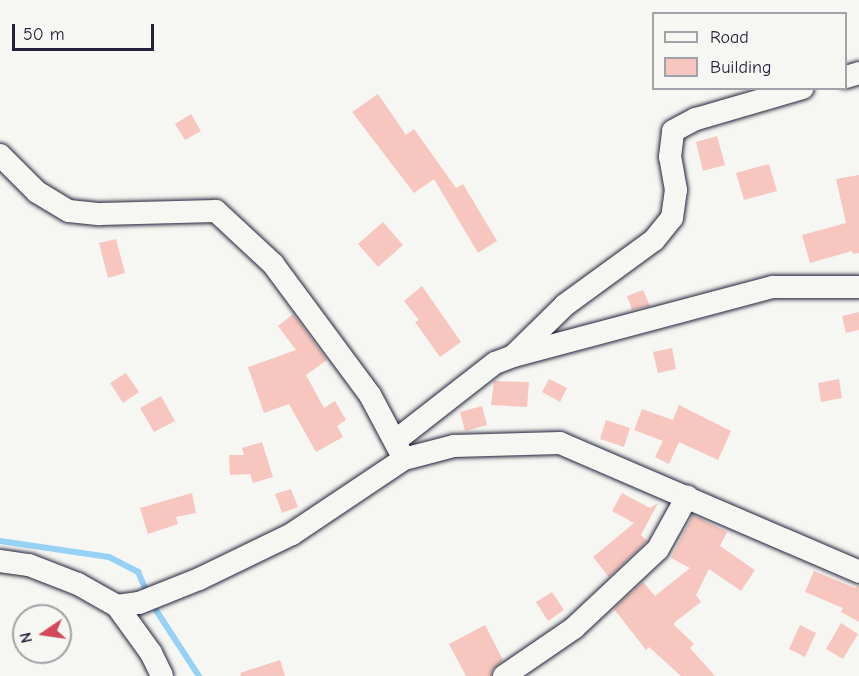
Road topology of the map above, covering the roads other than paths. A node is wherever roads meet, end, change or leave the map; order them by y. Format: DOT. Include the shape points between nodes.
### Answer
graph roads {
  1 [pos="796,90"];
  2 [pos="0,155"];
  3 [pos="859,287"];
  4 [pos="513,356"];
  5 [pos="399,450"];
  6 [pos="687,497"];
  7 [pos="0,561"];
  8 [pos="859,572"];
  9 [pos="128,605"];
  10 [pos="162,676"];
  11 [pos="504,676"];
  1 -- 4 [label="street" via="696,119 674,131 670,157 676,190 672,218 654,240 565,305"];
  2 -- 5 [label="street" via="37,192 69,211 216,212 273,264 370,395"];
  3 -- 4 [label="street" via="773,287"];
  4 -- 5 [label="street" via="495,363"];
  5 -- 6 [label="street" via="560,443"];
  5 -- 9 [label="street" via="292,534 170,591"];
  6 -- 8 [label="street"];
  6 -- 11 [label="street" via="658,549 574,628"];
  7 -- 9 [label="street" via="29,566"];
  9 -- 10 [label="street"];
}
